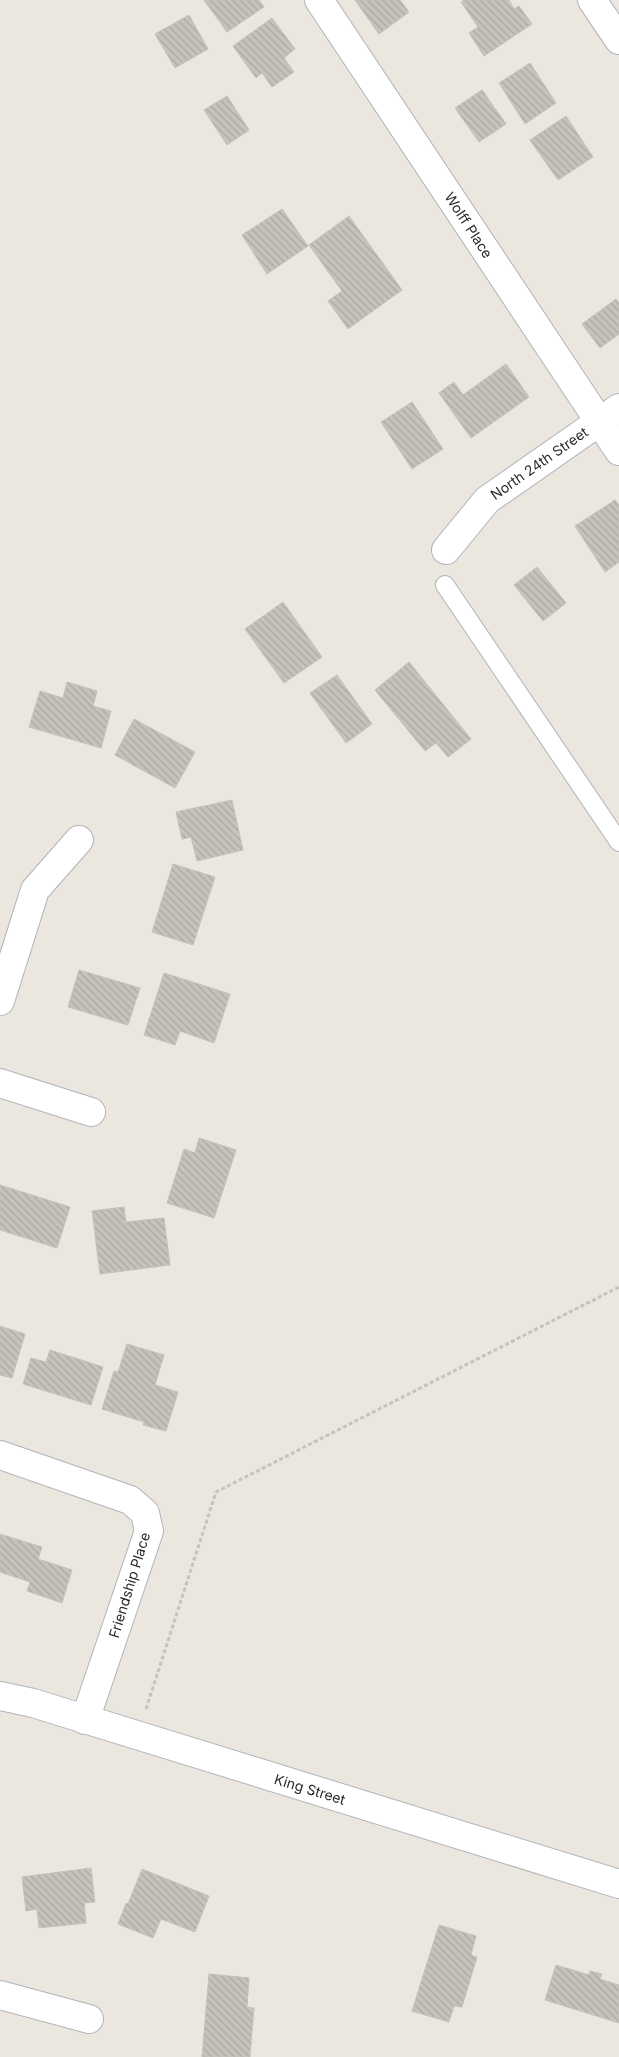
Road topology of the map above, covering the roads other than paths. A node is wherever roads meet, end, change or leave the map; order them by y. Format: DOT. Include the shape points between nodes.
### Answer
graph roads {
  1 [pos="319,0"];
  2 [pos="592,0"];
  3 [pos="619,40"];
  4 [pos="608,414"];
  5 [pos="619,451"];
  6 [pos="446,550"];
  7 [pos="445,585"];
  8 [pos="79,840"];
  9 [pos="619,842"];
  10 [pos="0,1001"];
  11 [pos="0,1083"];
  12 [pos="91,1112"];
  13 [pos="0,1455"];
  14 [pos="0,1696"];
  15 [pos="85,1720"];
  16 [pos="619,1884"];
  17 [pos="0,1995"];
  18 [pos="89,2019"];
  1 -- 4 [label="street, Wolff Place"];
  2 -- 3 [label="street"];
  4 -- 5 [label="street, Wolff Place"];
  4 -- 6 [label="street, North 24th Street" via="487,500"];
  7 -- 9 [label="lane"];
  8 -- 10 [label="street" via="35,890"];
  11 -- 12 [label="street"];
  13 -- 15 [label="street, Friendship Place" via="130,1500 145,1513 149,1531"];
  14 -- 15 [label="street, King Street"];
  15 -- 16 [label="street, King Street"];
  17 -- 18 [label="street"];
}
